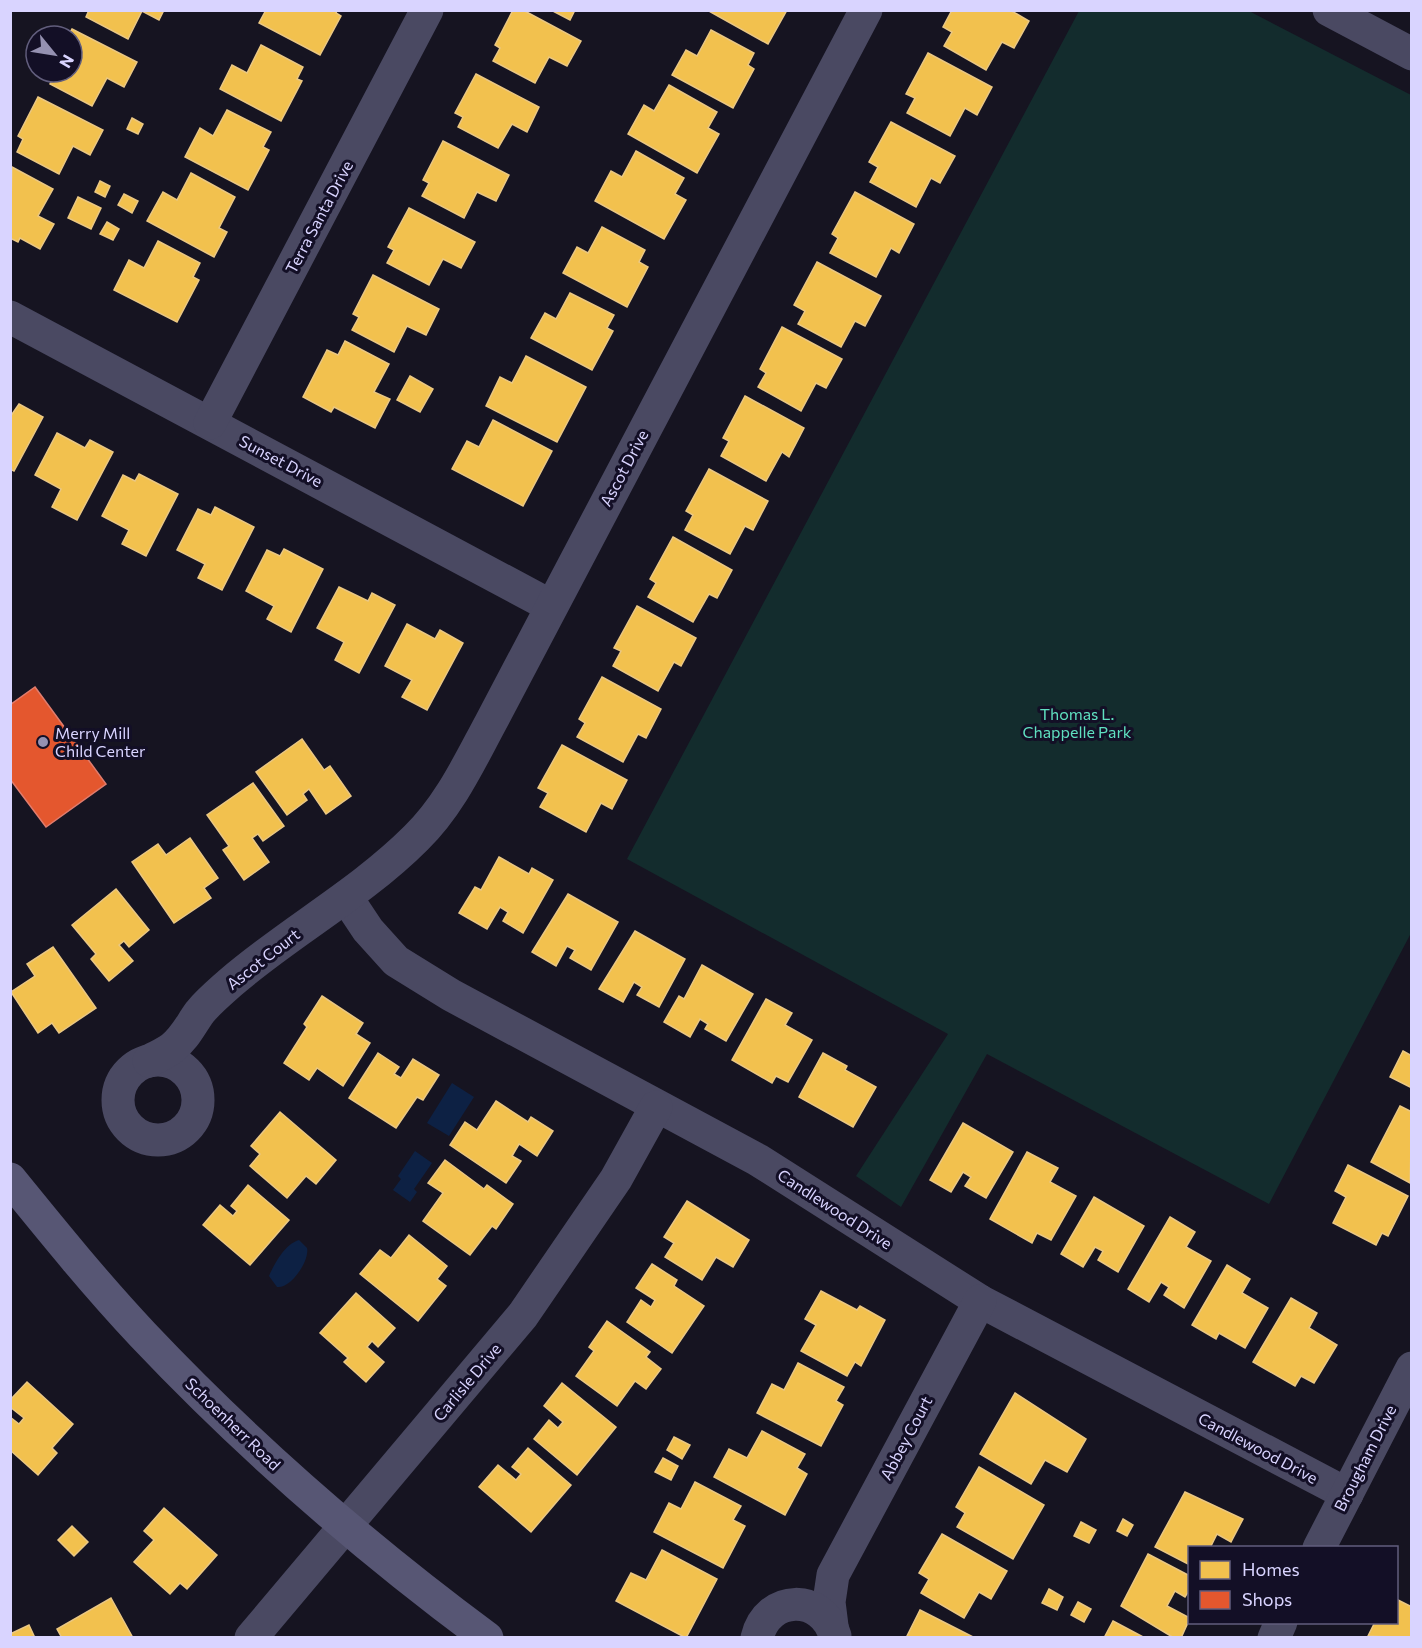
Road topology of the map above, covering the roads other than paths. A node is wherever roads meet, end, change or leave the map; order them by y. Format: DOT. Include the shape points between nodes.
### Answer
graph roads {
  1 [pos="427,10"];
  2 [pos="866,10"];
  3 [pos="1329,10"];
  4 [pos="1412,54"];
  5 [pos="10,317"];
  6 [pos="210,423"];
  7 [pos="551,606"];
  8 [pos="346,897"];
  9 [pos="190,1030"];
  10 [pos="149,1061"];
  11 [pos="185,1071"];
  12 [pos="656,1107"];
  13 [pos="10,1179"];
  14 [pos="980,1301"];
  15 [pos="1412,1368"];
  16 [pos="1347,1494"];
  17 [pos="345,1526"];
  18 [pos="1320,1546"];
  19 [pos="833,1575"];
  20 [pos="791,1603"];
  21 [pos="1281,1624"];
  22 [pos="834,1632"];
  23 [pos="251,1638"];
  24 [pos="488,1638"];
  25 [pos="757,1638"];
  26 [pos="1274,1638"];
  1 -- 6 [label="street, Terra Santa Drive"];
  2 -- 7 [label="street, Ascot Drive"];
  3 -- 4 [label="street"];
  5 -- 6 [label="street, Sunset Drive"];
  6 -- 7 [label="street, Sunset Drive"];
  7 -- 8 [label="street, Ascot Drive" via="460,780 433,820 398,855"];
  8 -- 9 [label="street, Ascot Court" via="228,985 201,1012"];
  8 -- 12 [label="street, Candlewood Drive" via="396,961"];
  9 -- 10 [label="street, Ascot Court" via="172,1048"];
  9 -- 11 [label="street, Ascot Court" via="184,1052"];
  10 -- 11 [label="street" via="163,1060"];
  10 -- 11 [label="street, Ascot Court" via="126,1076 118,1102 129,1128 152,1140 177,1136 195,1118 198,1093"];
  12 -- 14 [label="street, Candlewood Drive" via="758,1160"];
  12 -- 17 [label="street, Carlisle Drive" via="616,1179 523,1315"];
  13 -- 17 [label="main road, Schoenherr Road" via="141,1333 226,1419"];
  14 -- 16 [label="street, Candlewood Drive"];
  14 -- 19 [label="street, Abbey Court"];
  15 -- 16 [label="street, Brougham Drive"];
  16 -- 18 [label="street, Brougham Drive"];
  17 -- 23 [label="street, Carlisle Drive"];
  17 -- 24 [label="main road, Schoenherr Road"];
  19 -- 20 [label="street, Abbey Court" via="813,1593"];
  19 -- 22 [label="street, Abbey Court" via="829,1602"];
  20 -- 22 [label="street, Abbey Court" via="815,1608"];
  20 -- 25 [label="street, Abbey Court" via="768,1614"];
  21 -- 26 [label="street"];
}
